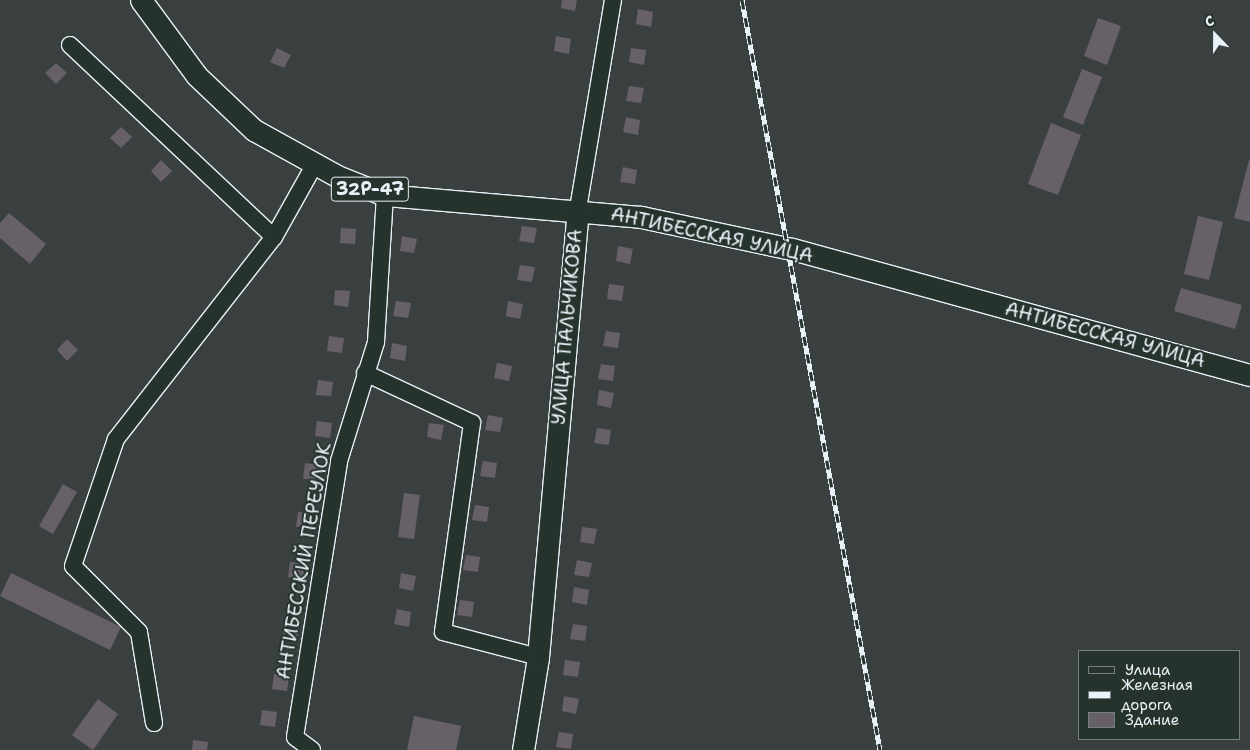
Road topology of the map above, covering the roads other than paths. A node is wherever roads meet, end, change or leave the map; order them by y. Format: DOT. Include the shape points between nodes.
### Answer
graph roads {
  1 [pos="142,0"];
  2 [pos="613,0"];
  3 [pos="70,45"];
  4 [pos="315,164"];
  5 [pos="385,195"];
  6 [pos="578,209"];
  7 [pos="274,236"];
  8 [pos="365,373"];
  9 [pos="1250,375"];
  10 [pos="538,657"];
  11 [pos="154,722"];
  12 [pos="312,750"];
  13 [pos="524,750"];
  1 -- 4 [label="main road, АНТИБЕССКАЯ УЛИЦА / 32Р-47" via="197,76 254,130"];
  2 -- 6 [label="street, УЛИЦА ПАЛЬЧИКОВА"];
  3 -- 7 [label="street"];
  4 -- 5 [label="main road, АНТИБЕССКАЯ УЛИЦА / 32Р-47"];
  4 -- 7 [label="street"];
  5 -- 6 [label="main road, АНТИБЕССКАЯ УЛИЦА / 32Р-47"];
  5 -- 8 [label="street, АНТИБЕССКИЙ ПЕРЕУЛОК" via="376,342"];
  6 -- 9 [label="main road, АНТИБЕССКАЯ УЛИЦА" via="641,217 792,249"];
  6 -- 10 [label="main road, УЛИЦА ПАЛЬЧИКОВА"];
  7 -- 11 [label="street" via="116,439 73,566 139,632"];
  8 -- 10 [label="street" via="472,423 443,632"];
  8 -- 12 [label="street, АНТИБЕССКИЙ ПЕРЕУЛОК" via="339,462 294,737"];
  10 -- 13 [label="main road, УЛИЦА ПАЛЬЧИКОВА"];
}
